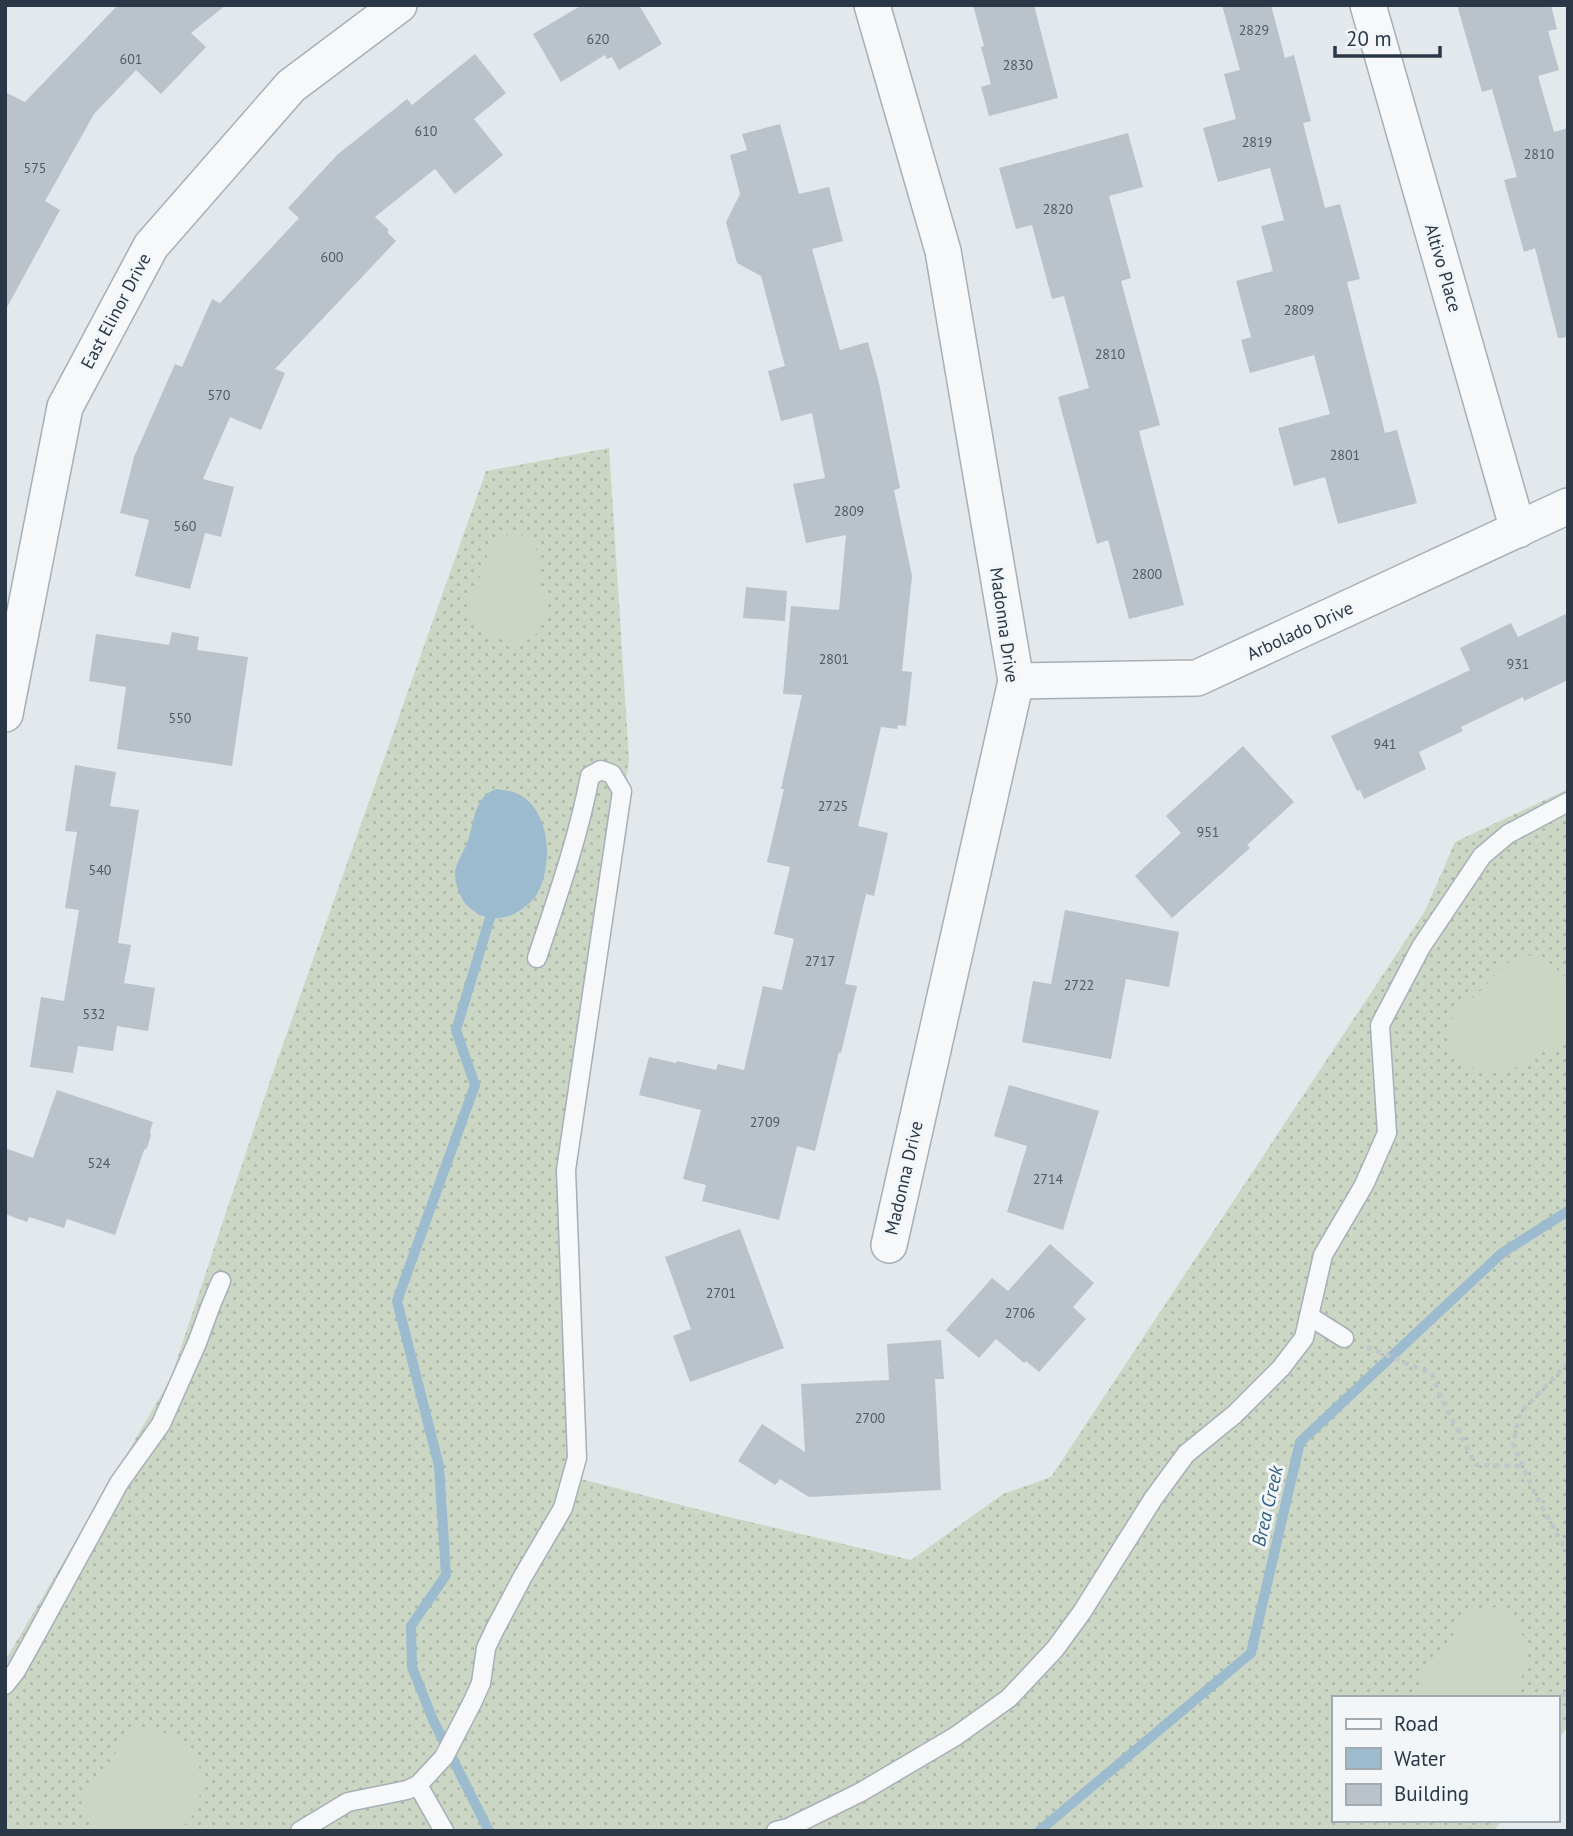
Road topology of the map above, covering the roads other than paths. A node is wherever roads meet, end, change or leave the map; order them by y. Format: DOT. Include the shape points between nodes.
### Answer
graph roads {
  1 [pos="399,5"];
  2 [pos="872,5"];
  3 [pos="1368,5"];
  4 [pos="1568,506"];
  5 [pos="1518,530"];
  6 [pos="1016,681"];
  7 [pos="5,713"];
  8 [pos="1568,802"];
  9 [pos="537,958"];
  10 [pos="889,1245"];
  11 [pos="221,1281"];
  12 [pos="1309,1317"];
  13 [pos="1344,1338"];
  14 [pos="5,1685"];
  15 [pos="418,1785"];
  16 [pos="300,1831"];
  17 [pos="444,1831"];
  18 [pos="776,1831"];
  1 -- 7 [label="street, East Elinor Drive" via="291,86 151,246 65,407"];
  2 -- 6 [label="street, Madonna Drive" via="943,251"];
  3 -- 5 [label="street, Altivo Place"];
  4 -- 5 [label="street, Arbolado Drive"];
  5 -- 6 [label="street, Arbolado Drive" via="1197,678"];
  6 -- 10 [label="street, Madonna Drive"];
  8 -- 12 [label="lane" via="1508,834 1482,856 1421,947 1380,1025 1387,1133 1364,1185 1323,1255"];
  9 -- 15 [label="lane" via="570,861 590,776 601,770 612,774 622,790 566,1170 577,1458 564,1508 486,1648 473,1701 444,1757"];
  11 -- 14 [label="lane" via="161,1424 119,1483"];
  12 -- 13 [label="lane"];
  12 -- 18 [label="lane" via="1304,1338 1280,1368 1235,1414 1186,1454 1082,1612 1009,1698 957,1736 861,1792"];
  15 -- 16 [label="lane" via="348,1802"];
  15 -- 17 [label="lane"];
}
